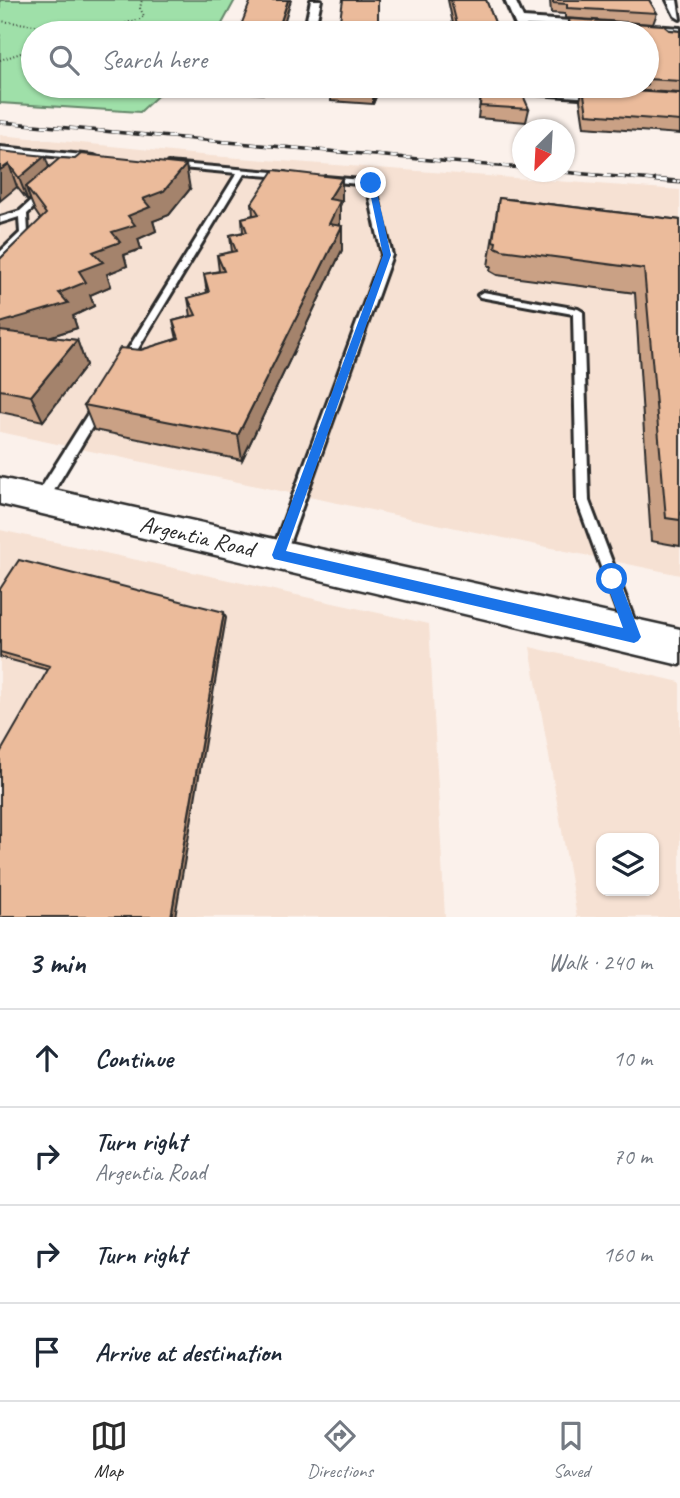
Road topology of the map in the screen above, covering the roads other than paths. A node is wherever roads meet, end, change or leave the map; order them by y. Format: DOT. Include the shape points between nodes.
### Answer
graph roads {
  1 [pos="316,0"];
  2 [pos="510,0"];
  3 [pos="672,0"];
  4 [pos="680,16"];
  5 [pos="312,21"];
  6 [pos="518,21"];
  7 [pos="659,30"];
  8 [pos="680,31"];
  9 [pos="658,98"];
  10 [pos="680,100"];
  11 [pos="0,149"];
  12 [pos="86,157"];
  13 [pos="99,158"];
  14 [pos="164,164"];
  15 [pos="77,165"];
  16 [pos="242,171"];
  17 [pos="294,176"];
  18 [pos="320,178"];
  19 [pos="50,189"];
  20 [pos="23,213"];
  21 [pos="0,220"];
  22 [pos="0,257"];
  23 [pos="483,295"];
  24 [pos="121,370"];
  25 [pos="106,393"];
  26 [pos="0,491"];
  27 [pos="40,500"];
  28 [pos="278,555"];
  29 [pos="634,637"];
  30 [pos="680,647"];
  1 -- 5 [label="street"];
  2 -- 6 [label="street"];
  3 -- 4 [label="street"];
  7 -- 8 [label="street"];
  9 -- 10 [label="street"];
  11 -- 12 [label="lane"];
  12 -- 13 [label="lane"];
  12 -- 15 [label="lane"];
  14 -- 16 [label="lane"];
  16 -- 17 [label="lane"];
  16 -- 24 [label="lane"];
  18 -- 28 [label="lane" via="371,183 387,255"];
  19 -- 20 [label="lane"];
  20 -- 21 [label="lane"];
  20 -- 22 [label="lane" via="24,234"];
  23 -- 29 [label="lane" via="578,312 583,501"];
  25 -- 27 [label="lane"];
  26 -- 27 [label="street, Argentia Road"];
  27 -- 28 [label="street, Argentia Road"];
  28 -- 29 [label="street, Argentia Road"];
  29 -- 30 [label="street, Argentia Road"];
}
